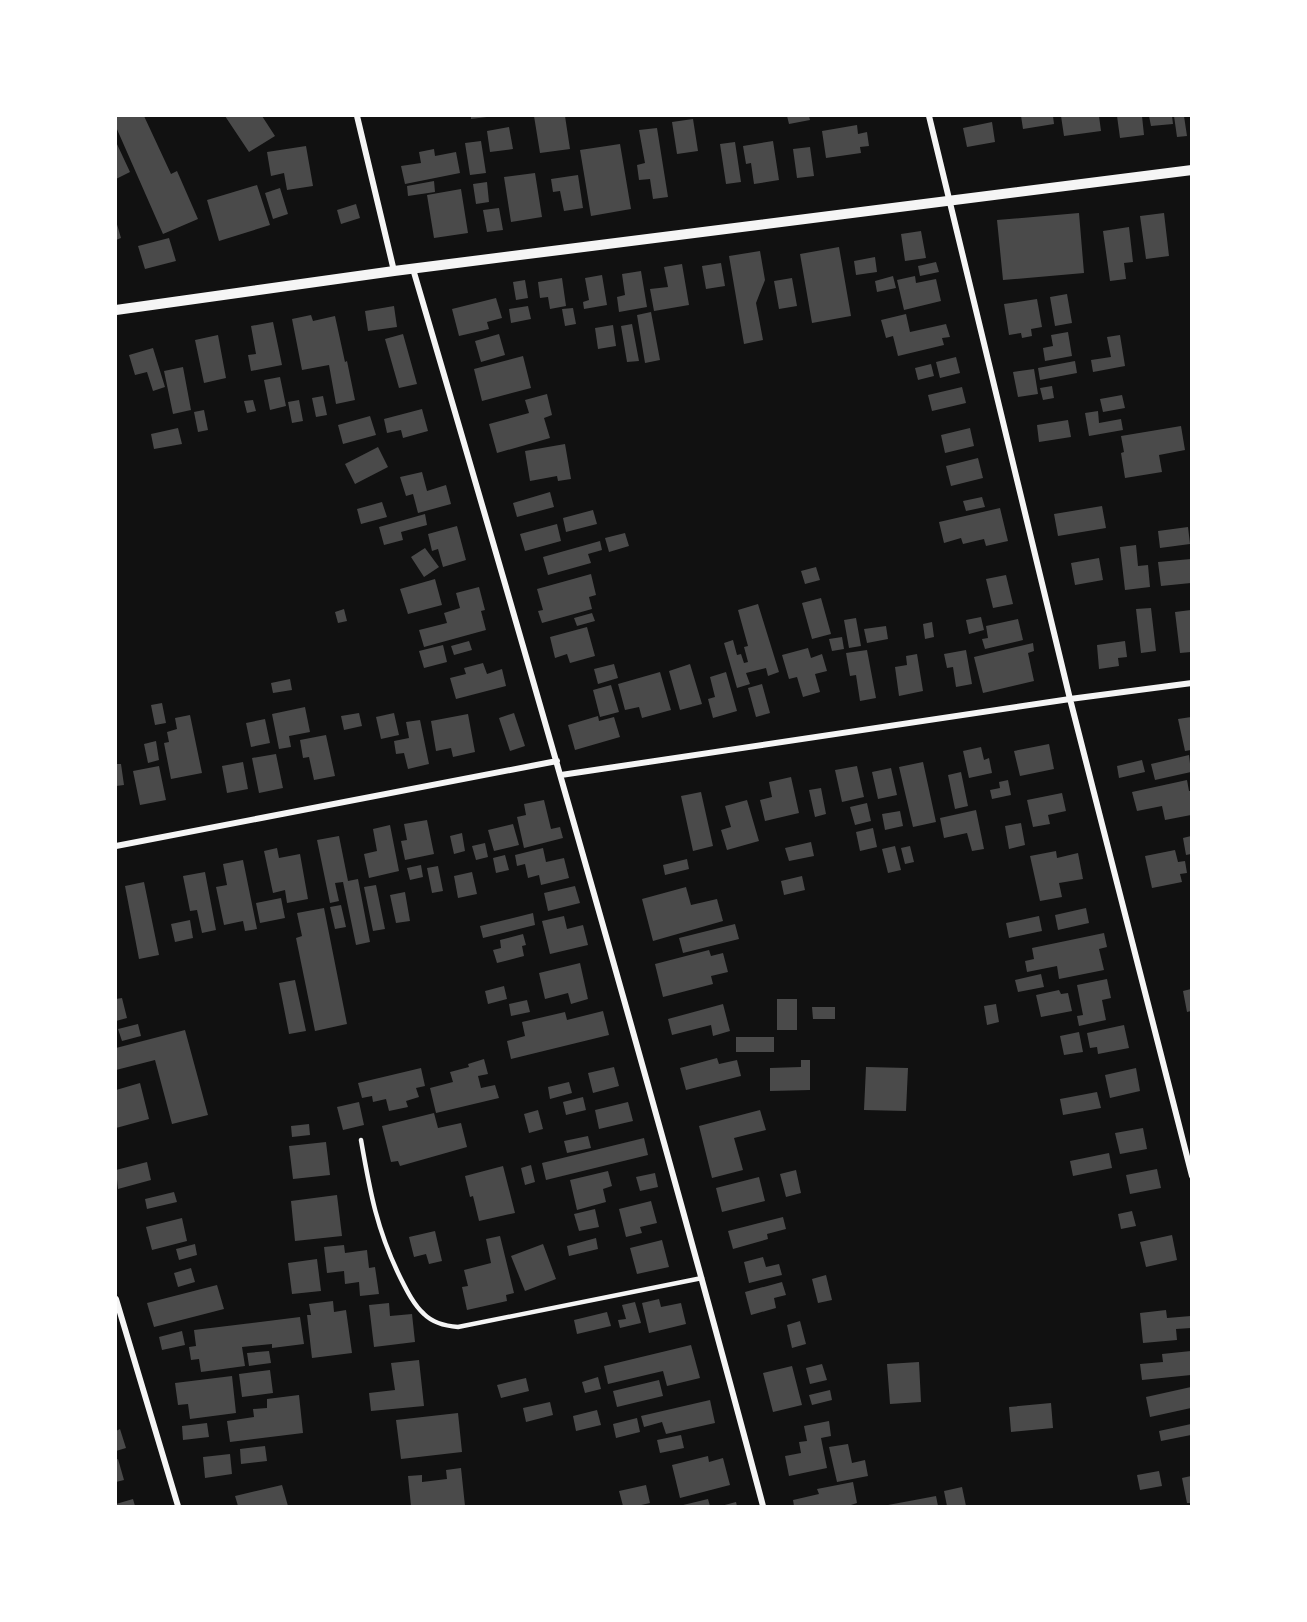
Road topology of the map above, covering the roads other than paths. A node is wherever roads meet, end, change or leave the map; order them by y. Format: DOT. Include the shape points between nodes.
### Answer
graph roads {
  1 [pos="357,116"];
  2 [pos="929,116"];
  3 [pos="1191,170"];
  4 [pos="949,200"];
  5 [pos="413,269"];
  6 [pos="394,271"];
  7 [pos="116,310"];
  8 [pos="1191,683"];
  9 [pos="1070,699"];
  10 [pos="557,761"];
  11 [pos="561,775"];
  12 [pos="116,846"];
  13 [pos="361,1140"];
  14 [pos="1191,1176"];
  15 [pos="702,1278"];
  16 [pos="116,1299"];
  17 [pos="178,1506"];
  18 [pos="763,1506"];
  1 -- 6 [label="street"];
  2 -- 4 [label="street"];
  3 -- 4 [label="street"];
  4 -- 5 [label="street"];
  4 -- 9 [label="street"];
  5 -- 6 [label="street"];
  5 -- 10 [label="street"];
  6 -- 7 [label="street"];
  8 -- 9 [label="street"];
  9 -- 11 [label="street"];
  9 -- 14 [label="street"];
  10 -- 11 [label="street"];
  10 -- 12 [label="street"];
  11 -- 15 [label="street"];
  13 -- 15 [label="lane" via="375,1215 387,1248 415,1303 438,1323 458,1327"];
  15 -- 18 [label="street"];
  16 -- 17 [label="street"];
}
